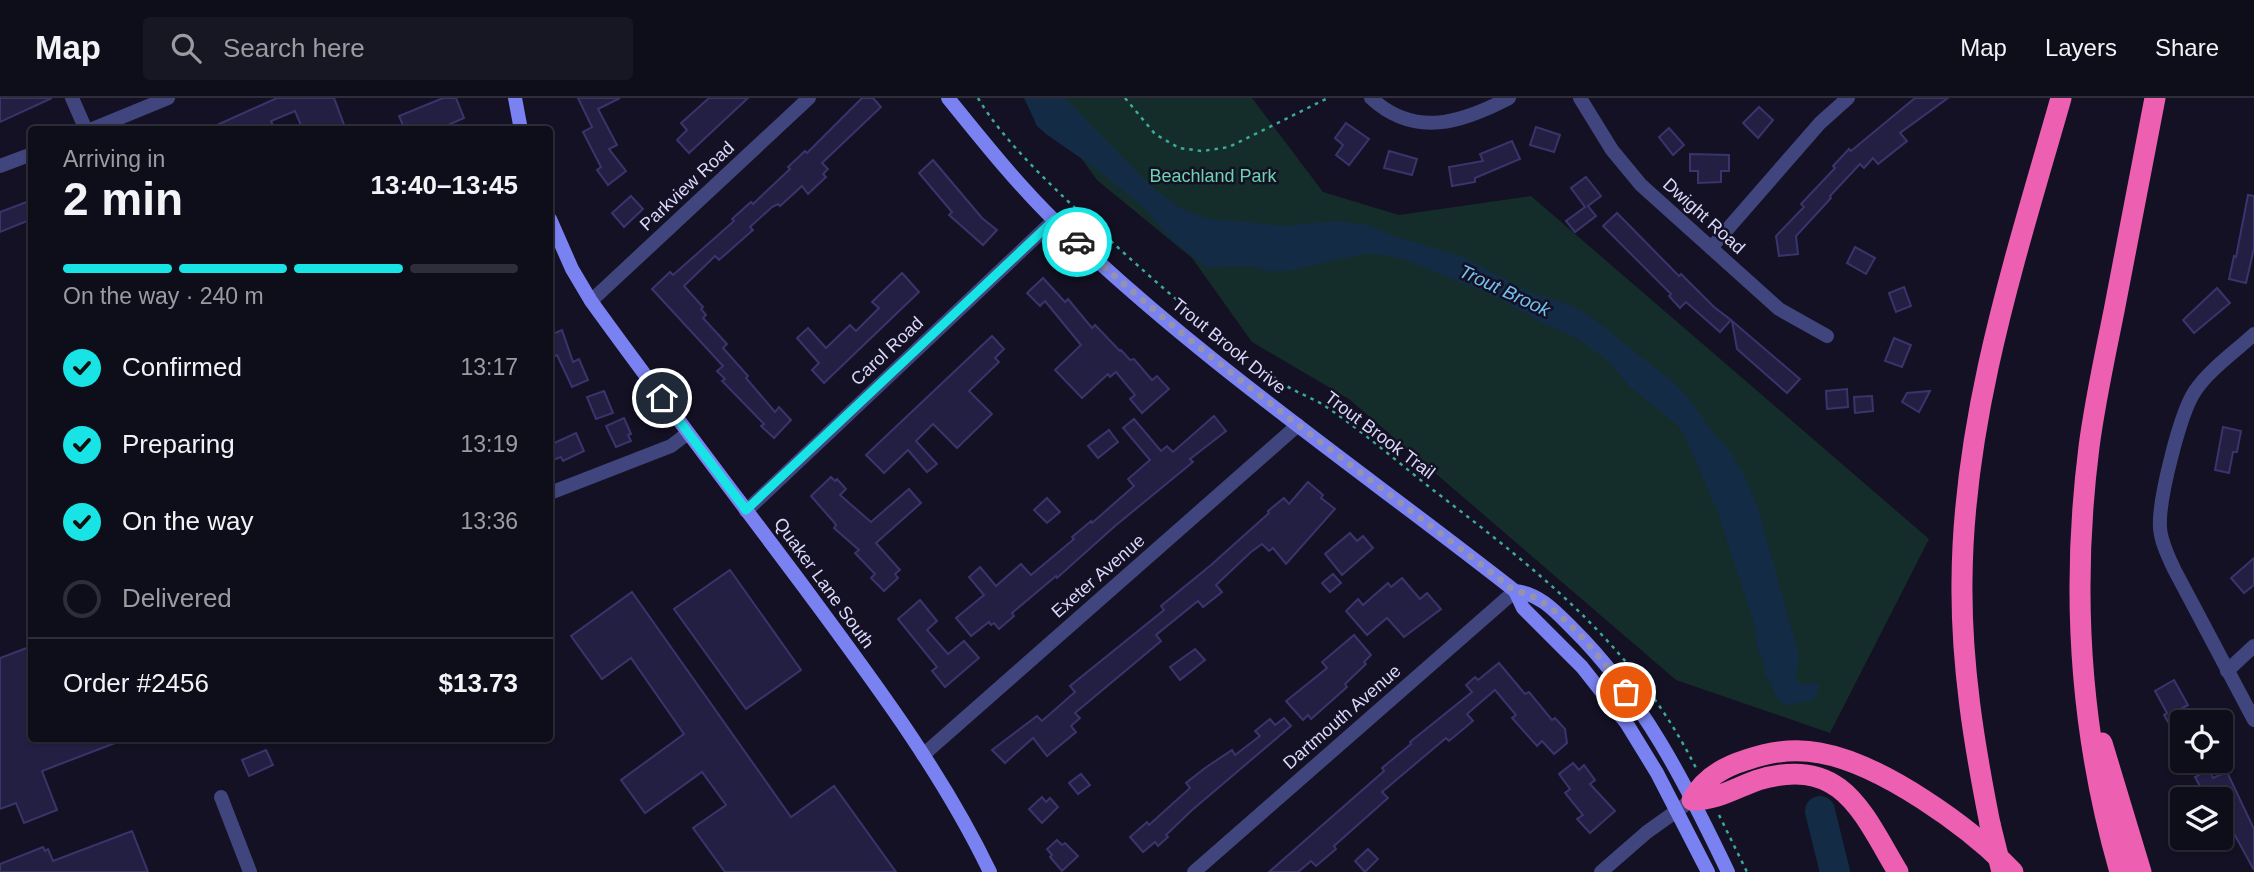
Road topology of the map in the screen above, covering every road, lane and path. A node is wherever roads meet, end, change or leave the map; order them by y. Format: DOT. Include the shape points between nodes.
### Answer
graph roads {
  1 [pos="72,98"];
  2 [pos="169,98"];
  3 [pos="514,98"];
  4 [pos="809,98"];
  5 [pos="948,98"];
  6 [pos="978,98"];
  7 [pos="1125,98"];
  8 [pos="1328,98"];
  9 [pos="1371,98"];
  10 [pos="1509,98"];
  11 [pos="1580,98"];
  12 [pos="1848,98"];
  13 [pos="2060,98"];
  14 [pos="2155,98"];
  15 [pos="86,126"];
  16 [pos="98,126"];
  17 [pos="519,126"];
  18 [pos="28,155"];
  19 [pos="0,166"];
  20 [pos="1054,220"];
  21 [pos="553,226"];
  22 [pos="1712,248"];
  23 [pos="591,301"];
  24 [pos="2254,334"];
  25 [pos="1827,336"];
  26 [pos="1298,425"];
  27 [pos="688,433"];
  28 [pos="553,492"];
  29 [pos="746,510"];
  30 [pos="1515,591"];
  31 [pos="2254,646"];
  32 [pos="2227,671"];
  33 [pos="2084,686"];
  34 [pos="2254,720"];
  35 [pos="1688,753"];
  36 [pos="923,755"];
  37 [pos="222,797"];
  38 [pos="1684,805"];
  39 [pos="1727,830"];
  40 [pos="250,872"];
  41 [pos="990,872"];
  42 [pos="1194,872"];
  43 [pos="1601,872"];
  44 [pos="1708,872"];
  45 [pos="1728,872"];
  46 [pos="1747,872"];
  47 [pos="1898,872"];
  48 [pos="2002,872"];
  49 [pos="2013,872"];
  50 [pos="2120,872"];
  51 [pos="2141,872"];
  1 -- 15 [label="street"];
  2 -- 16 [label="street"];
  3 -- 17 [label="main road"];
  4 -- 23 [label="street, Parkview Road"];
  5 -- 20 [label="main road, Trout Brook Drive"];
  6 -- 35 [label="path, Trout Brook Trail" via="1007,138 1152,280 1284,384 1327,407 1560,592 1627,662"];
  7 -- 8 [label="path" via="1155,134 1179,148 1202,151 1229,147"];
  9 -- 10 [label="street" via="1391,113 1429,123 1462,120"];
  11 -- 22 [label="street, Dwight Road" via="1612,150 1641,185"];
  12 -- 22 [label="street" via="1820,123"];
  13 -- 48 [label="highway, bridge" via="1986,374 1965,507 1963,648 1972,721"];
  14 -- 33 [label="highway" via="2089,448 2080,564"];
  18 -- 19 [label="street"];
  20 -- 26 [label="main road, Trout Brook Drive" via="1140,300"];
  20 -- 29 [label="street, Carol Road"];
  21 -- 23 [label="main road, Quaker Lane South"];
  22 -- 25 [label="street, Dwight Road" via="1779,309"];
  23 -- 27 [label="main road, Quaker Lane South"];
  24 -- 32 [label="street" via="2206,378 2187,405 2161,508 2164,547"];
  26 -- 30 [label="main road, Trout Brook Drive"];
  26 -- 36 [label="street, Exeter Avenue"];
  27 -- 28 [label="street" via="671,446"];
  27 -- 29 [label="main road, Quaker Lane South"];
  29 -- 36 [label="main road, Quaker Lane South"];
  30 -- 38 [label="main road, Trout Brook Drive" via="1540,599 1596,654 1650,725"];
  30 -- 42 [label="street, Dartmouth Avenue"];
  31 -- 32 [label="street"];
  32 -- 34 [label="street"];
  33 -- 50 [label="highway" via="2098,785"];
  33 -- 51 [label="highway"];
  36 -- 41 [label="main road, Quaker Lane South"];
  37 -- 40 [label="street"];
  38 -- 43 [label="street"];
  38 -- 44 [label="main road, Trout Brook Drive"];
  38 -- 45 [label="main road, Trout Brook Drive"];
  38 -- 47 [label="highway" via="1780,775 1825,779 1852,798"];
  38 -- 49 [label="highway" via="1707,779 1741,761 1790,751 1821,753 1875,772 1918,797"];
  39 -- 46 [label="path"];
}
